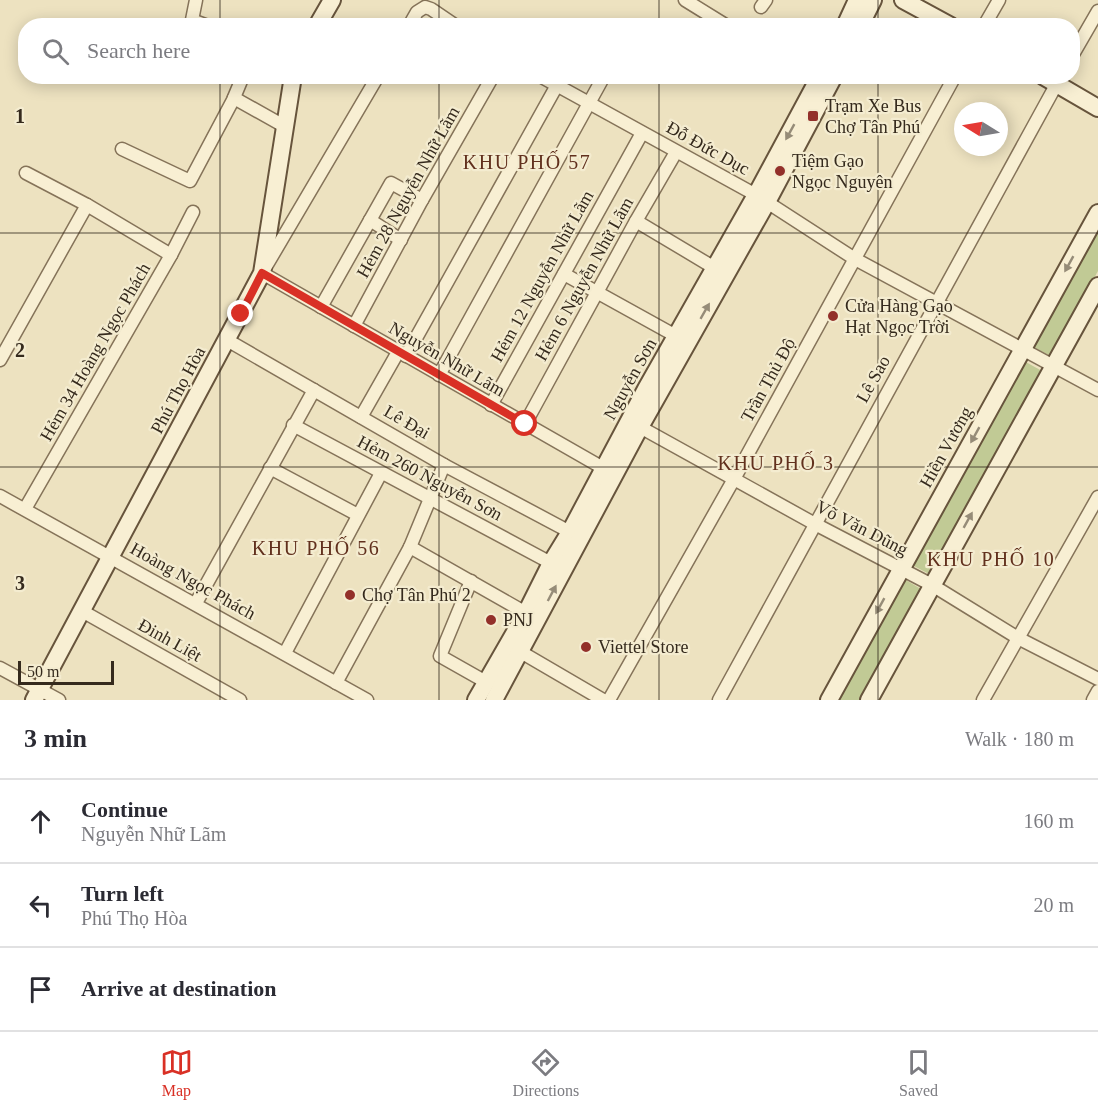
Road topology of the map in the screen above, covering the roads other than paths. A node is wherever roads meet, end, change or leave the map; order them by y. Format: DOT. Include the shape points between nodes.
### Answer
graph roads {
  1 [pos="196,0"];
  2 [pos="332,0"];
  3 [pos="685,0"];
  4 [pos="857,0"];
  5 [pos="873,0"];
  6 [pos="903,0"];
  7 [pos="999,0"];
  8 [pos="1098,11"];
  9 [pos="192,18"];
  10 [pos="322,18"];
  11 [pos="413,18"];
  12 [pos="443,18"];
  13 [pos="714,18"];
  14 [pos="849,18"];
  15 [pos="864,18"];
  16 [pos="936,18"];
  17 [pos="989,18"];
  18 [pos="1080,42"];
  19 [pos="240,84"];
  20 [pos="292,84"];
  21 [pos="373,84"];
  22 [pos="488,84"];
  23 [pos="552,84"];
  24 [pos="599,84"];
  25 [pos="818,84"];
  26 [pos="952,84"];
  27 [pos="1051,84"];
  28 [pos="1062,84"];
  29 [pos="556,87"];
  30 [pos="234,98"];
  31 [pos="588,103"];
  32 [pos="1098,108"];
  33 [pos="284,126"];
  34 [pos="642,133"];
  35 [pos="122,149"];
  36 [pos="676,152"];
  37 [pos="26,173"];
  38 [pos="761,198"];
  39 [pos="422,200"];
  40 [pos="87,205"];
  41 [pos="193,212"];
  42 [pos="1098,213"];
  43 [pos="370,220"];
  44 [pos="636,221"];
  45 [pos="400,240"];
  46 [pos="171,255"];
  47 [pos="855,259"];
  48 [pos="713,267"];
  49 [pos="262,273"];
  50 [pos="564,274"];
  51 [pos="1098,286"];
  52 [pos="597,292"];
  53 [pos="935,304"];
  54 [pos="321,307"];
  55 [pos="354,326"];
  56 [pos="676,336"];
  57 [pos="227,340"];
  58 [pos="1022,349"];
  59 [pos="402,354"];
  60 [pos="0,360"];
  61 [pos="1053,366"];
  62 [pos="439,375"];
  63 [pos="314,390"];
  64 [pos="1098,390"];
  65 [pos="491,405"];
  66 [pos="361,417"];
  67 [pos="525,424"];
  68 [pos="293,425"];
  69 [pos="639,427"];
  70 [pos="444,465"];
  71 [pos="270,468"];
  72 [pos="609,472"];
  73 [pos="381,473"];
  74 [pos="734,479"];
  75 [pos="0,496"];
  76 [pos="1098,497"];
  77 [pos="430,499"];
  78 [pos="25,509"];
  79 [pos="358,515"];
  80 [pos="815,524"];
  81 [pos="570,532"];
  82 [pos="410,547"];
  83 [pos="112,557"];
  84 [pos="551,563"];
  85 [pos="901,568"];
  86 [pos="471,581"];
  87 [pos="932,585"];
  88 [pos="196,603"];
  89 [pos="82,611"];
  90 [pos="526,613"];
  91 [pos="1018,638"];
  92 [pos="514,648"];
  93 [pos="285,653"];
  94 [pos="0,668"];
  95 [pos="1098,679"];
  96 [pos="336,682"];
  97 [pos="486,682"];
  98 [pos="1098,692"];
  99 [pos="37,695"];
  100 [pos="59,700"];
  101 [pos="240,700"];
  102 [pos="367,700"];
  103 [pos="476,700"];
  104 [pos="494,700"];
  105 [pos="603,700"];
  106 [pos="609,700"];
  107 [pos="719,700"];
  108 [pos="828,700"];
  109 [pos="869,700"];
  110 [pos="983,700"];
  111 [pos="1093,700"];
  1 -- 9 [label="street"];
  2 -- 10 [label="street"];
  3 -- 13 [label="street"];
  4 -- 14 [label="street"];
  5 -- 15 [label="street"];
  6 -- 16 [label="street"];
  7 -- 17 [label="street"];
  8 -- 18 [label="street"];
  11 -- 12 [label="street" via="424,7"];
  19 -- 30 [label="street"];
  20 -- 33 [label="street, Phú Thọ Hòa"];
  21 -- 49 [label="street"];
  22 -- 39 [label="street, Hẻm 28 Nguyễn Nhữ Lãm"];
  23 -- 29 [label="street, Đỗ Đức Dục"];
  24 -- 31 [label="street"];
  25 -- 38 [label="street, Nguyễn Sơn"];
  26 -- 47 [label="street, Trần Thủ Độ"];
  27 -- 53 [label="street, Lê Sao"];
  28 -- 32 [label="street"];
  29 -- 31 [label="street, Đỗ Đức Dục"];
  29 -- 59 [label="street"];
  30 -- 33 [label="street"];
  30 -- 35 [label="street" via="190,182"];
  31 -- 34 [label="street, Đỗ Đức Dục"];
  31 -- 62 [label="street"];
  33 -- 49 [label="street, Phú Thọ Hòa"];
  34 -- 36 [label="street, Đỗ Đức Dục"];
  34 -- 50 [label="street, Hẻm 12 Nguyễn Nhữ Lãm"];
  36 -- 38 [label="street, Đỗ Đức Dục"];
  36 -- 44 [label="street, Hẻm 6 Nguyễn Nhữ Lãm"];
  37 -- 40 [label="street"];
  38 -- 47 [label="street, Đỗ Đức Dục"];
  38 -- 48 [label="street, Nguyễn Sơn"];
  69 -- 38 [label="street, Nguyễn Sơn, one-way"];
  39 -- 43 [label="street" via="391,183"];
  39 -- 45 [label="street, Hẻm 28 Nguyễn Nhữ Lãm"];
  40 -- 46 [label="street"];
  40 -- 60 [label="street"];
  41 -- 46 [label="street, Hẻm 34 Hoàng Ngọc Phách"];
  42 -- 58 [label="street, Hiền Vương, one-way"];
  43 -- 45 [label="street"];
  43 -- 54 [label="street"];
  44 -- 48 [label="street"];
  44 -- 52 [label="street, Hẻm 6 Nguyễn Nhữ Lãm"];
  45 -- 55 [label="street, Hẻm 28 Nguyễn Nhữ Lãm"];
  46 -- 78 [label="street, Hẻm 34 Hoàng Ngọc Phách"];
  47 -- 53 [label="street, Đỗ Đức Dục"];
  47 -- 74 [label="street, Trần Thủ Độ"];
  48 -- 56 [label="street, Nguyễn Sơn"];
  49 -- 54 [label="street, Nguyễn Nhữ Lãm"];
  49 -- 57 [label="street, Phú Thọ Hòa"];
  50 -- 52 [label="street"];
  50 -- 65 [label="street, Hẻm 12 Nguyễn Nhữ Lãm"];
  51 -- 61 [label="street"];
  52 -- 56 [label="street"];
  52 -- 67 [label="street, Hẻm 6 Nguyễn Nhữ Lãm"];
  53 -- 58 [label="street, Đỗ Đức Dục"];
  53 -- 80 [label="street, Lê Sao"];
  54 -- 55 [label="street, Nguyễn Nhữ Lãm"];
  55 -- 59 [label="street, Nguyễn Nhữ Lãm"];
  56 -- 72 [label="street, Nguyễn Sơn" via="646,388"];
  57 -- 63 [label="street, Lê Đại"];
  57 -- 83 [label="street, Phú Thọ Hòa"];
  58 -- 61 [label="street, Đỗ Đức Dục"];
  58 -- 85 [label="street, Hiền Vương, one-way"];
  59 -- 62 [label="street, Nguyễn Nhữ Lãm"];
  59 -- 66 [label="street"];
  61 -- 64 [label="street, Đỗ Đức Dục"];
  87 -- 61 [label="street, one-way"];
  62 -- 65 [label="street, Nguyễn Nhữ Lãm"];
  63 -- 66 [label="street, Lê Đại"];
  63 -- 68 [label="street"];
  65 -- 67 [label="street, Nguyễn Nhữ Lãm"];
  66 -- 70 [label="street, Lê Đại"];
  67 -- 72 [label="street, Nguyễn Nhữ Lãm"];
  68 -- 71 [label="street"];
  68 -- 73 [label="street, Hẻm 260 Nguyễn Sơn"];
  69 -- 72 [label="street, Nguyễn Sơn"];
  69 -- 74 [label="street, Võ Văn Dũng"];
  70 -- 77 [label="street"];
  70 -- 81 [label="street, Lê Đại"];
  71 -- 79 [label="street"];
  71 -- 88 [label="street"];
  72 -- 81 [label="street, Nguyễn Sơn"];
  92 -- 72 [label="street, Nguyễn Sơn, one-way"];
  73 -- 77 [label="street, Hẻm 260 Nguyễn Sơn"];
  73 -- 79 [label="street"];
  74 -- 80 [label="street, Võ Văn Dũng"];
  74 -- 106 [label="street, Trần Thủ Độ"];
  75 -- 78 [label="street, Hoàng Ngọc Phách"];
  76 -- 91 [label="street"];
  77 -- 82 [label="street"];
  77 -- 84 [label="street, Hẻm 260 Nguyễn Sơn"];
  78 -- 83 [label="street, Hoàng Ngọc Phách"];
  79 -- 93 [label="street"];
  80 -- 85 [label="street, Võ Văn Dũng"];
  80 -- 107 [label="street, Lê Sao"];
  81 -- 84 [label="street, Nguyễn Sơn"];
  82 -- 86 [label="street"];
  82 -- 96 [label="street"];
  83 -- 88 [label="street, Hoàng Ngọc Phách"];
  83 -- 89 [label="street, Phú Thọ Hòa"];
  84 -- 90 [label="street, Nguyễn Sơn"];
  85 -- 87 [label="street, Võ Văn Dũng"];
  85 -- 108 [label="street, Hiền Vương, one-way"];
  86 -- 90 [label="street"];
  86 -- 97 [label="street" via="440,656"];
  87 -- 91 [label="street, Võ Văn Dũng"];
  87 -- 109 [label="street"];
  88 -- 93 [label="street, Hoàng Ngọc Phách"];
  89 -- 99 [label="street, Phú Thọ Hòa"];
  89 -- 101 [label="street, Đinh Liệt"];
  90 -- 92 [label="street, Nguyễn Sơn"];
  91 -- 95 [label="street, Võ Văn Dũng"];
  91 -- 110 [label="street"];
  92 -- 97 [label="street, Nguyễn Sơn"];
  92 -- 104 [label="street, Nguyễn Sơn"];
  92 -- 105 [label="street"];
  93 -- 96 [label="street, Hoàng Ngọc Phách"];
  94 -- 99 [label="street"];
  96 -- 102 [label="street, Hoàng Ngọc Phách"];
  97 -- 103 [label="street, Nguyễn Sơn"];
  98 -- 111 [label="street"];
  99 -- 100 [label="street"];
}
